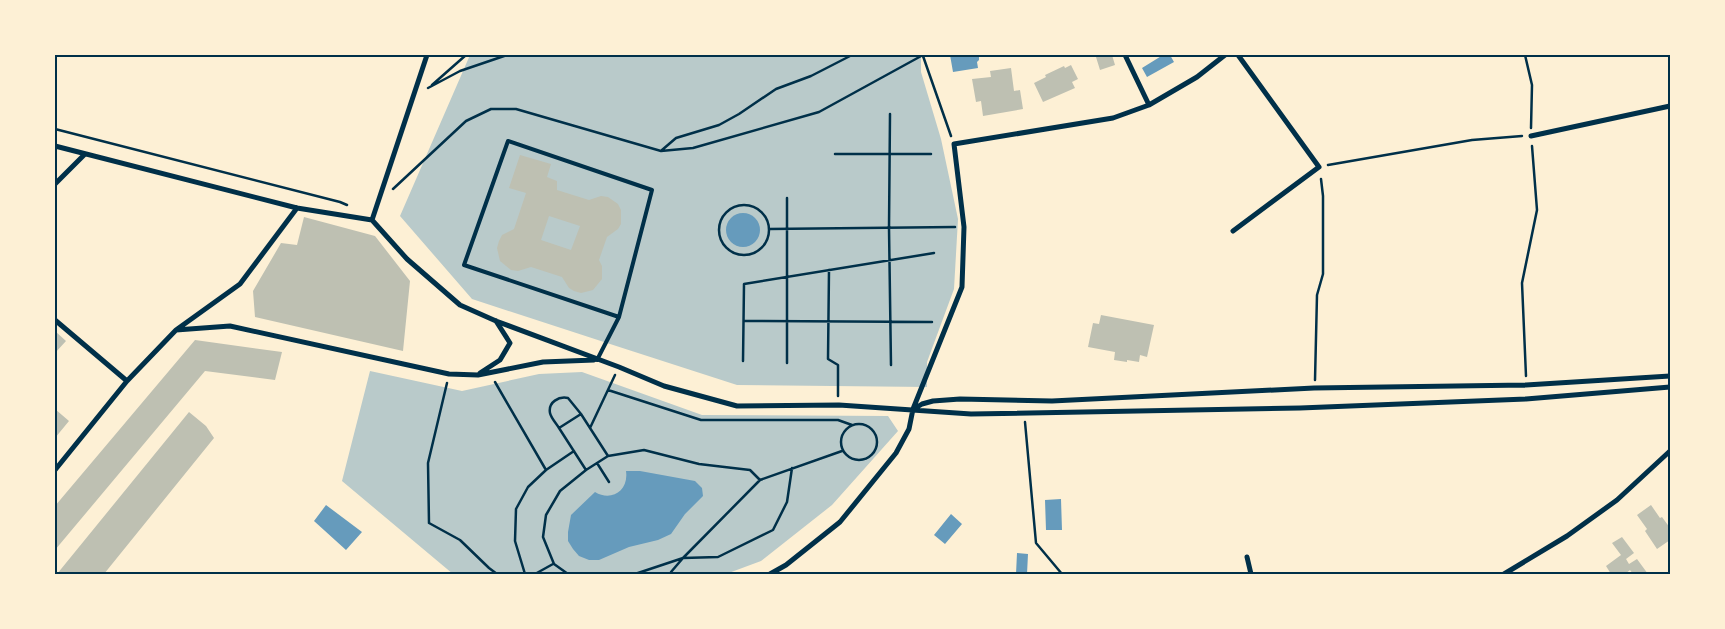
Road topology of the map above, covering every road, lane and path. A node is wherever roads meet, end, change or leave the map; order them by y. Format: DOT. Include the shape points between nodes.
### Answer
graph roads {
  1 [pos="427,55"];
  2 [pos="466,55"];
  3 [pos="507,55"];
  4 [pos="852,55"];
  5 [pos="923,55"];
  6 [pos="1124,55"];
  7 [pos="1225,55"];
  8 [pos="1238,55"];
  9 [pos="1525,55"];
  10 [pos="428,88"];
  11 [pos="415,93"];
  12 [pos="1149,106"];
  13 [pos="1670,106"];
  14 [pos="890,114"];
  15 [pos="55,130"];
  16 [pos="1531,136"];
  17 [pos="954,144"];
  18 [pos="55,146"];
  19 [pos="661,151"];
  20 [pos="85,154"];
  21 [pos="835,154"];
  22 [pos="889,154"];
  23 [pos="931,154"];
  24 [pos="1319,167"];
  25 [pos="55,184"];
  26 [pos="382,189"];
  27 [pos="787,198"];
  28 [pos="348,206"];
  29 [pos="297,208"];
  30 [pos="372,220"];
  31 [pos="964,227"];
  32 [pos="889,228"];
  33 [pos="769,229"];
  34 [pos="787,229"];
  35 [pos="1234,231"];
  36 [pos="934,253"];
  37 [pos="889,260"];
  38 [pos="829,270"];
  39 [pos="787,277"];
  40 [pos="619,317"];
  41 [pos="55,320"];
  42 [pos="496,321"];
  43 [pos="744,321"];
  44 [pos="787,322"];
  45 [pos="830,322"];
  46 [pos="890,322"];
  47 [pos="932,322"];
  48 [pos="176,330"];
  49 [pos="597,360"];
  50 [pos="743,360"];
  51 [pos="787,363"];
  52 [pos="891,365"];
  53 [pos="619,367"];
  54 [pos="489,372"];
  55 [pos="449,374"];
  56 [pos="478,375"];
  57 [pos="1670,376"];
  58 [pos="127,381"];
  59 [pos="838,382"];
  60 [pos="1526,384"];
  61 [pos="1670,387"];
  62 [pos="1314,388"];
  63 [pos="913,409"];
  64 [pos="1025,413"];
  65 [pos="581,414"];
  66 [pos="559,428"];
  67 [pos="590,428"];
  68 [pos="842,450"];
  69 [pos="574,451"];
  70 [pos="1670,451"];
  71 [pos="608,456"];
  72 [pos="597,463"];
  73 [pos="792,468"];
  74 [pos="55,470"];
  75 [pos="546,470"];
  76 [pos="586,470"];
  77 [pos="760,480"];
  78 [pos="609,482"];
  79 [pos="1247,557"];
  80 [pos="682,558"];
  81 [pos="554,564"];
  82 [pos="497,574"];
  83 [pos="525,574"];
  84 [pos="535,574"];
  85 [pos="568,574"];
  86 [pos="635,574"];
  87 [pos="672,574"];
  88 [pos="770,574"];
  89 [pos="1062,574"];
  90 [pos="1251,574"];
  91 [pos="1504,574"];
  1 -- 11 [label="street"];
  2 -- 10 [label="path"];
  3 -- 10 [label="path" via="460,71"];
  4 -- 19 [label="path" via="811,76 776,88 719,125 676,138"];
  5 -- 17 [label="path"];
  5 -- 19 [label="path" via="819,112 693,148"];
  6 -- 12 [label="street"];
  7 -- 12 [label="street"];
  8 -- 24 [label="street"];
  9 -- 16 [label="path" via="1532,84"];
  10 -- 11 [label="path"];
  11 -- 26 [label="street"];
  12 -- 17 [label="street" via="1114,118"];
  13 -- 16 [label="street"];
  14 -- 22 [label="path"];
  15 -- 28 [label="path"];
  16 -- 24 [label="path" via="1472,140"];
  16 -- 60 [label="path" via="1537,210 1522,283"];
  17 -- 31 [label="street"];
  18 -- 20 [label="street"];
  19 -- 26 [label="path" via="516,109 491,109 466,120 392,190"];
  20 -- 25 [label="street"];
  20 -- 29 [label="street"];
  21 -- 22 [label="path"];
  22 -- 23 [label="path"];
  22 -- 32 [label="path"];
  24 -- 35 [label="street"];
  24 -- 62 [label="path" via="1323,196 1323,274 1317,295"];
  26 -- 30 [label="street"];
  27 -- 34 [label="path"];
  29 -- 30 [label="street"];
  29 -- 48 [label="street" via="240,284"];
  30 -- 42 [label="street" via="407,259 460,305"];
  31 -- 32 [label="path"];
  31 -- 63 [label="street" via="962,287"];
  32 -- 34 [label="path"];
  32 -- 37 [label="path"];
  33 -- 33 [label="path" via="763,214 752,206 744,205 728,210 722,217 718,233 726,248 742,255 758,251 768,238"];
  33 -- 34 [label="path"];
  34 -- 39 [label="path"];
  36 -- 37 [label="path"];
  37 -- 38 [label="path"];
  37 -- 46 [label="path"];
  38 -- 39 [label="path"];
  38 -- 45 [label="path"];
  39 -- 43 [label="path" via="744,284"];
  39 -- 44 [label="path"];
  40 -- 40 [label="lane" via="652,190 508,141 464,265"];
  40 -- 49 [label="lane"];
  41 -- 58 [label="street"];
  42 -- 49 [label="street"];
  42 -- 56 [label="street" via="510,343 500,360"];
  43 -- 44 [label="path"];
  43 -- 50 [label="path"];
  44 -- 45 [label="path"];
  44 -- 51 [label="path"];
  45 -- 46 [label="path"];
  45 -- 59 [label="path" via="828,359 838,365"];
  46 -- 47 [label="path"];
  46 -- 52 [label="path"];
  48 -- 55 [label="street" via="230,326"];
  48 -- 58 [label="street"];
  49 -- 53 [label="street"];
  49 -- 54 [label="street" via="543,362"];
  53 -- 63 [label="street" via="664,386 737,406"];
  53 -- 67 [label="path"];
  54 -- 56 [label="street"];
  54 -- 75 [label="path"];
  55 -- 56 [label="street"];
  55 -- 82 [label="path" via="428,463 429,523 460,540"];
  57 -- 60 [label="street"];
  58 -- 74 [label="street"];
  60 -- 62 [label="street"];
  61 -- 64 [label="street" via="1526,399 1300,408"];
  62 -- 63 [label="street" via="1052,401 960,399 932,401"];
  63 -- 64 [label="street" via="954,414"];
  63 -- 88 [label="street" via="909,429 896,453 840,522 786,566"];
  64 -- 89 [label="path" via="1036,543"];
  65 -- 66 [label="path"];
  65 -- 66 [label="path" via="568,398 556,399 550,411"];
  65 -- 67 [label="path"];
  66 -- 69 [label="path"];
  67 -- 71 [label="path"];
  68 -- 68 [label="path" via="843,433 852,425 864,424 874,431 878,443 868,458 856,461"];
  68 -- 73 [label="path"];
  69 -- 75 [label="path"];
  69 -- 76 [label="path"];
  70 -- 91 [label="street" via="1617,500 1567,536"];
  71 -- 72 [label="path"];
  71 -- 77 [label="path" via="644,450 699,464 750,470"];
  72 -- 76 [label="path"];
  72 -- 78 [label="path"];
  73 -- 77 [label="path"];
  73 -- 80 [label="path" via="787,502 773,530 718,557"];
  75 -- 83 [label="path" via="528,487 516,509 515,541"];
  76 -- 81 [label="path" via="560,491 546,515 543,537"];
  77 -- 80 [label="path"];
  79 -- 90 [label="street"];
  80 -- 86 [label="path"];
  80 -- 87 [label="path"];
  81 -- 84 [label="path"];
  81 -- 85 [label="path"];
}
